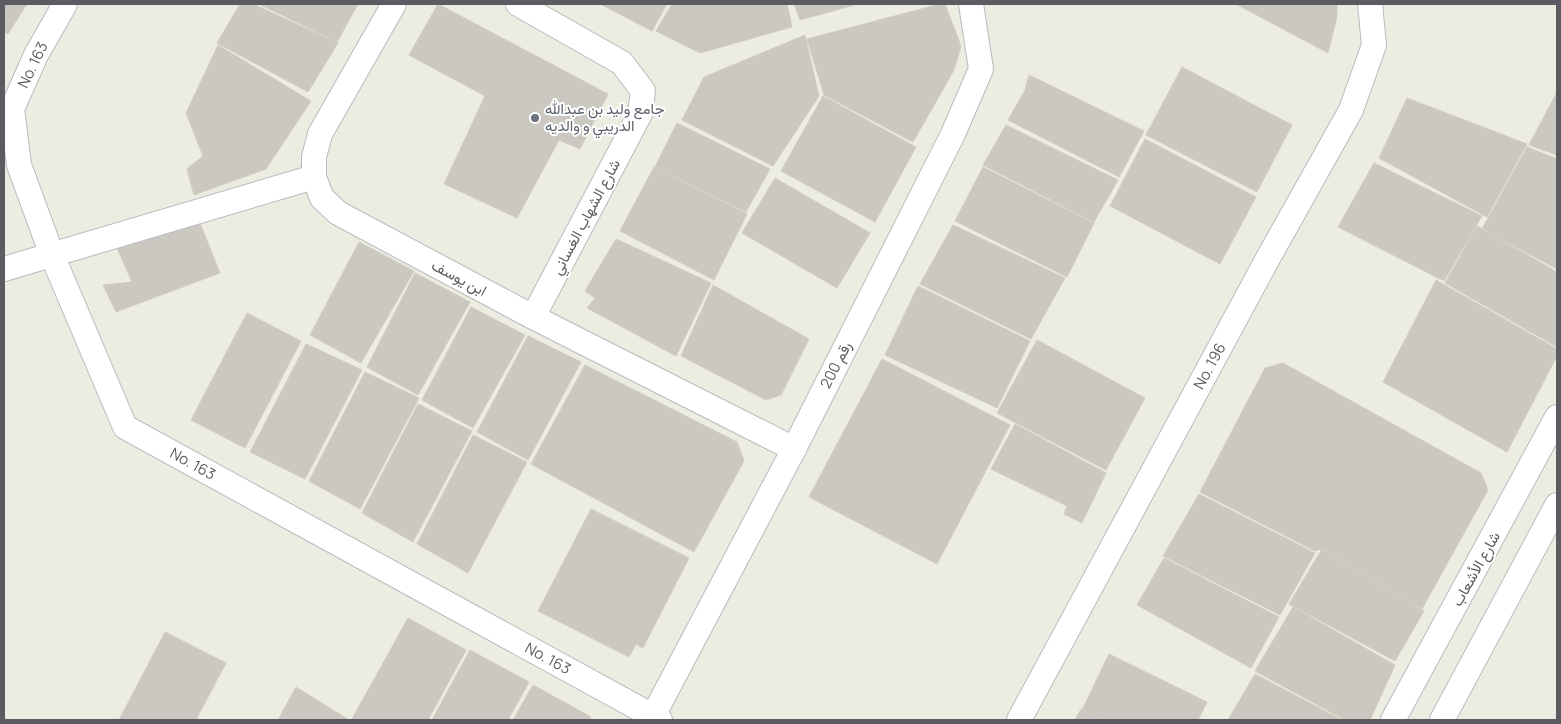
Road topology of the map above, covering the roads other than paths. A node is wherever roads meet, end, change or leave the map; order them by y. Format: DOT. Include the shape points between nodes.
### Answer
graph roads {
  1 [pos="65,4"];
  2 [pos="394,4"];
  3 [pos="518,4"];
  4 [pos="971,4"];
  5 [pos="1370,4"];
  6 [pos="314,176"];
  7 [pos="52,254"];
  8 [pos="4,269"];
  9 [pos="533,317"];
  10 [pos="1557,417"];
  11 [pos="794,450"];
  12 [pos="1557,505"];
  13 [pos="656,718"];
  14 [pos="1019,720"];
  15 [pos="1393,720"];
  16 [pos="1442,720"];
  1 -- 7 [label="street, No. 163" via="36,55 12,109 19,165"];
  2 -- 6 [label="street, ابن يوسف" via="320,134 314,158"];
  3 -- 9 [label="street, شارع الشهاب الغساني" via="622,63 643,91 640,114"];
  4 -- 11 [label="street, رقم 200" via="981,69 953,134"];
  5 -- 14 [label="street, No. 196" via="1374,45 1351,110"];
  6 -- 7 [label="street"];
  6 -- 9 [label="street, ابن يوسف" via="322,198 338,214"];
  7 -- 8 [label="street"];
  7 -- 13 [label="street, No. 163" via="125,427"];
  9 -- 11 [label="street, ابن يوسف"];
  10 -- 15 [label="street, شارع الأشعاب"];
  11 -- 13 [label="street, رقم 200"];
  12 -- 16 [label="street"];
}
